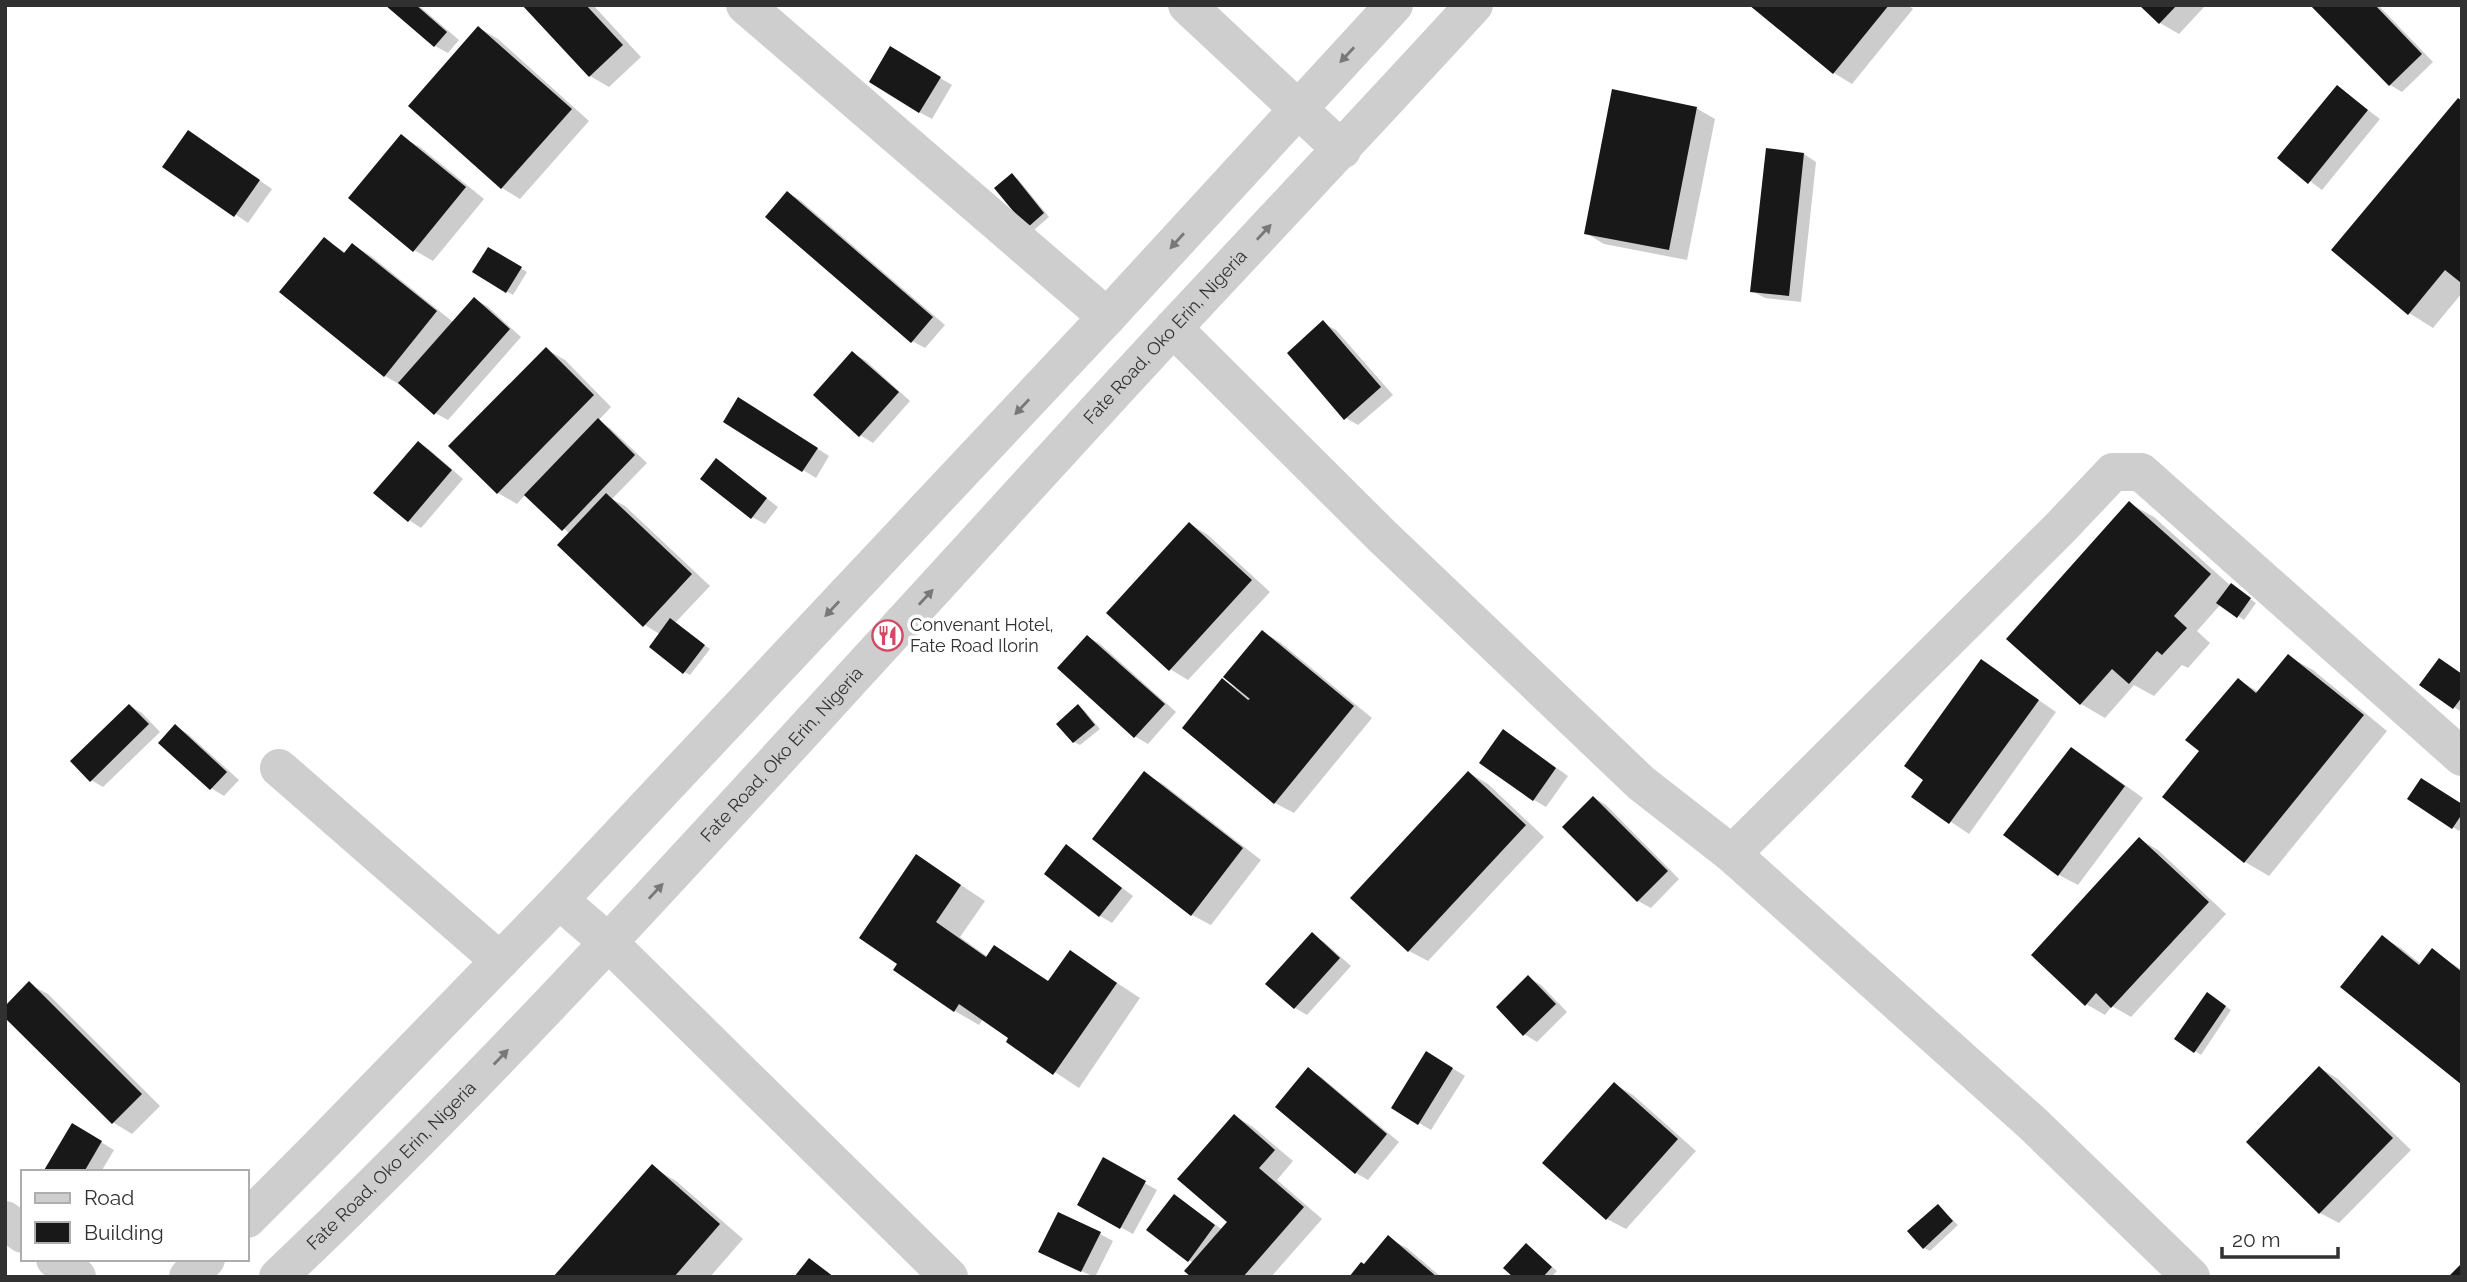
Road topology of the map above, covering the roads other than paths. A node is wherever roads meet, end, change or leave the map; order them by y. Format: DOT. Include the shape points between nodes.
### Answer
graph roads {
  1 [pos="745,5"];
  2 [pos="1187,5"];
  3 [pos="1394,5"];
  4 [pos="1474,5"];
  5 [pos="1297,110"];
  6 [pos="1342,150"];
  7 [pos="1107,317"];
  8 [pos="1173,328"];
  9 [pos="2462,757"];
  10 [pos="279,768"];
  11 [pos="1732,854"];
  12 [pos="559,900"];
  13 [pos="609,943"];
  14 [pos="500,961"];
  15 [pos="248,1218"];
  16 [pos="5,1220"];
  17 [pos="21,1232"];
  18 [pos="57,1261"];
  19 [pos="203,1261"];
  20 [pos="77,1277"];
  21 [pos="188,1277"];
  22 [pos="278,1277"];
  23 [pos="949,1277"];
  24 [pos="2191,1277"];
  1 -- 7 [label="street"];
  2 -- 5 [label="street"];
  3 -- 5 [label="street, one-way"];
  4 -- 6 [label="street, Fate Road, Oko Erin, Nigeria"];
  5 -- 6 [label="street"];
  5 -- 7 [label="street, one-way"];
  8 -- 6 [label="street, Fate Road, Oko Erin, Nigeria, one-way"];
  7 -- 12 [label="street, one-way"];
  8 -- 11 [label="street" via="1641,783"];
  13 -- 8 [label="street, Fate Road, Oko Erin, Nigeria, one-way"];
  9 -- 11 [label="street" via="2141,472 2113,472"];
  10 -- 14 [label="street"];
  11 -- 24 [label="street" via="2031,1122"];
  12 -- 13 [label="street"];
  12 -- 14 [label="street"];
  22 -- 13 [label="street, Fate Road, Oko Erin, Nigeria, one-way" via="454,1105"];
  13 -- 23 [label="street"];
  14 -- 15 [label="street"];
  16 -- 17 [label="street"];
  18 -- 20 [label="street"];
  19 -- 21 [label="street"];
}
